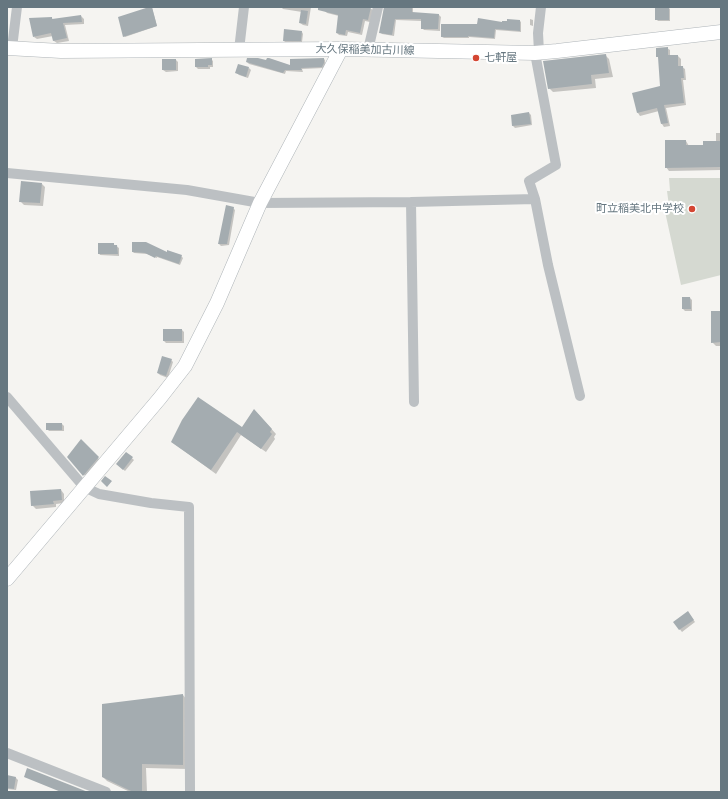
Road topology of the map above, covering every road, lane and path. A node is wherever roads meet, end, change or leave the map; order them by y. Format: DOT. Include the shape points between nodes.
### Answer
graph roads {
  1 [pos="17,7"];
  2 [pos="244,7"];
  3 [pos="378,7"];
  4 [pos="540,7"];
  5 [pos="721,32"];
  6 [pos="9,48"];
  7 [pos="342,49"];
  8 [pos="239,50"];
  9 [pos="368,50"];
  10 [pos="537,53"];
  11 [pos="7,173"];
  12 [pos="535,199"];
  13 [pos="411,202"];
  14 [pos="260,203"];
  15 [pos="580,396"];
  16 [pos="7,397"];
  17 [pos="414,402"];
  18 [pos="84,487"];
  19 [pos="7,579"];
  20 [pos="7,753"];
  21 [pos="106,792"];
  22 [pos="190,792"];
  1 -- 6 [label="street"];
  2 -- 8 [label="street"];
  3 -- 9 [label="street"];
  4 -- 10 [label="street"];
  5 -- 10 [label="main road, 大久保稲美加古川線"];
  6 -- 8 [label="main road, 大久保稲美加古川線" via="61,51"];
  7 -- 8 [label="main road, 大久保稲美加古川線"];
  7 -- 9 [label="main road, 大久保稲美加古川線"];
  7 -- 14 [label="main road"];
  9 -- 10 [label="main road, 大久保稲美加古川線"];
  10 -- 12 [label="street" via="556,165 529,181"];
  11 -- 14 [label="street" via="188,190"];
  12 -- 13 [label="street"];
  12 -- 15 [label="street" via="548,265"];
  13 -- 14 [label="street"];
  13 -- 17 [label="street"];
  14 -- 18 [label="main road" via="217,303 185,366"];
  16 -- 18 [label="street"];
  18 -- 19 [label="main road"];
  18 -- 22 [label="street" via="100,494 189,507"];
  20 -- 21 [label="street"];
}
